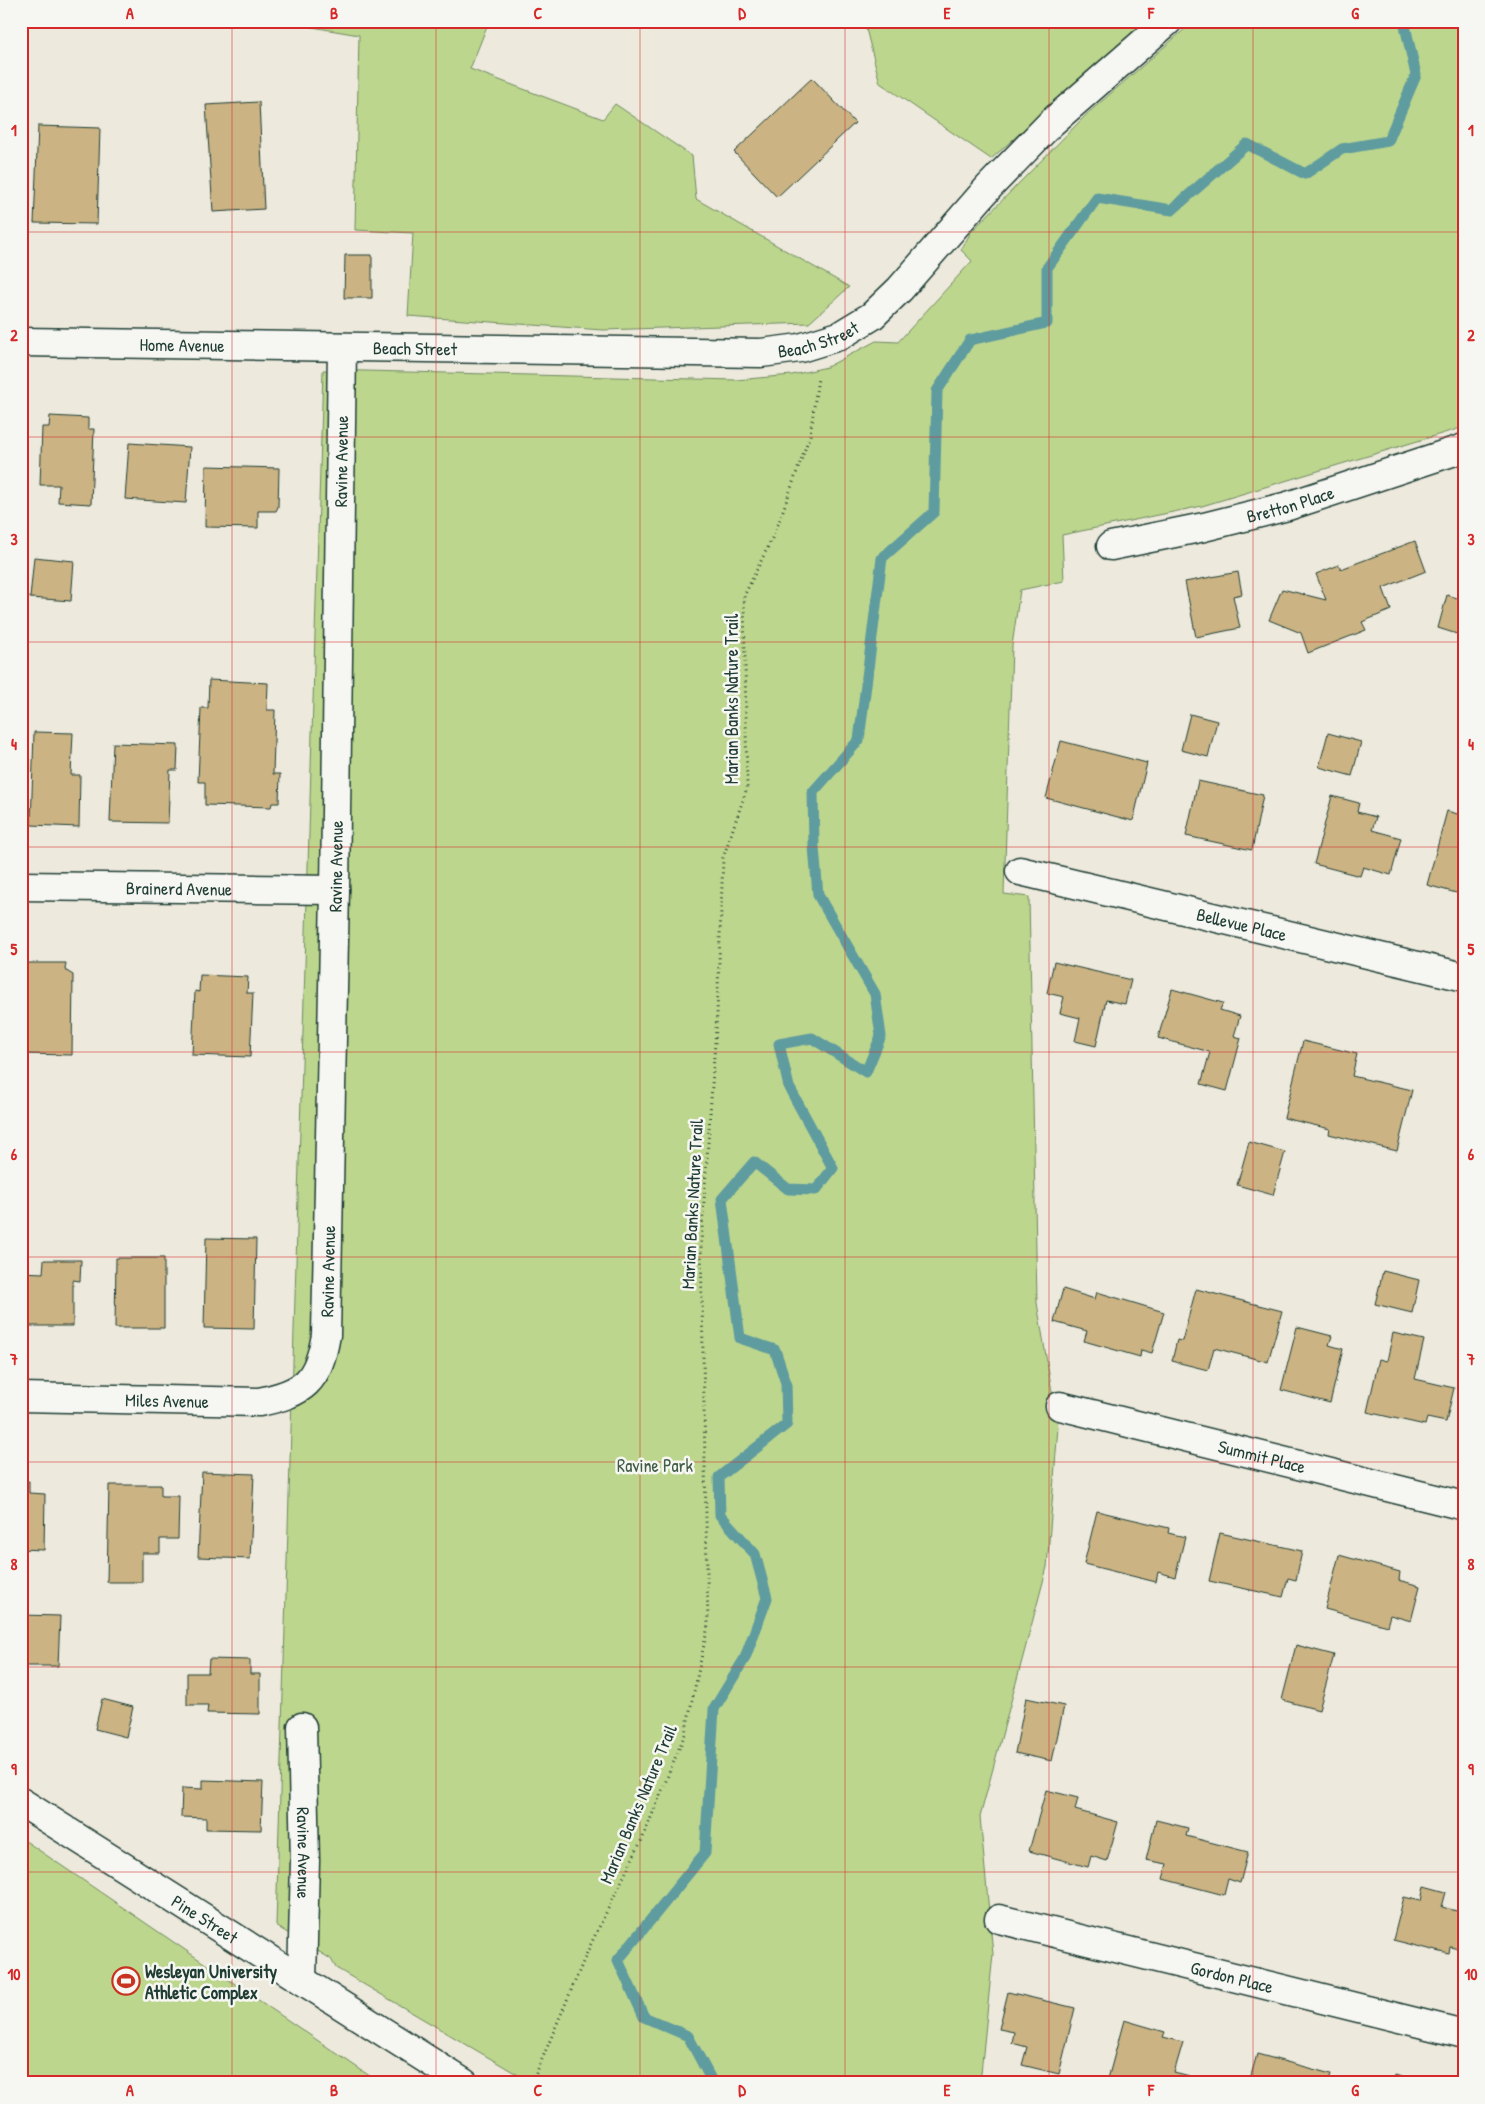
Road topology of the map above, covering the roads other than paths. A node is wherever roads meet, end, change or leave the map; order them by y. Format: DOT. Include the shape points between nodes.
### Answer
graph roads {
  1 [pos="1168,21"];
  2 [pos="21,342"];
  3 [pos="342,347"];
  4 [pos="1464,448"];
  5 [pos="1111,546"];
  6 [pos="1020,871"];
  7 [pos="21,886"];
  8 [pos="335,890"];
  9 [pos="1464,977"];
  10 [pos="308,1382"];
  11 [pos="21,1397"];
  12 [pos="1060,1406"];
  13 [pos="1464,1506"];
  14 [pos="302,1727"];
  15 [pos="21,1802"];
  16 [pos="999,1919"];
  17 [pos="302,1980"];
  18 [pos="1464,2034"];
  19 [pos="464,2083"];
  1 -- 3 [label="street, Beach Street" via="1052,123 872,316 839,336 800,348 761,353"];
  2 -- 3 [label="street, Home Avenue"];
  3 -- 8 [label="street, Ravine Avenue"];
  4 -- 5 [label="street, Bretton Place" via="1288,506"];
  6 -- 9 [label="street, Bellevue Place"];
  7 -- 8 [label="street, Brainerd Avenue"];
  8 -- 10 [label="street, Ravine Avenue" via="326,1335 322,1359"];
  10 -- 11 [label="street, Miles Avenue" via="285,1397 259,1402"];
  12 -- 13 [label="street, Summit Place"];
  14 -- 17 [label="street, Ravine Avenue" via="305,1861"];
  15 -- 17 [label="street, Pine Street"];
  16 -- 18 [label="street, Gordon Place"];
  17 -- 19 [label="street, Pine Street"];
}
